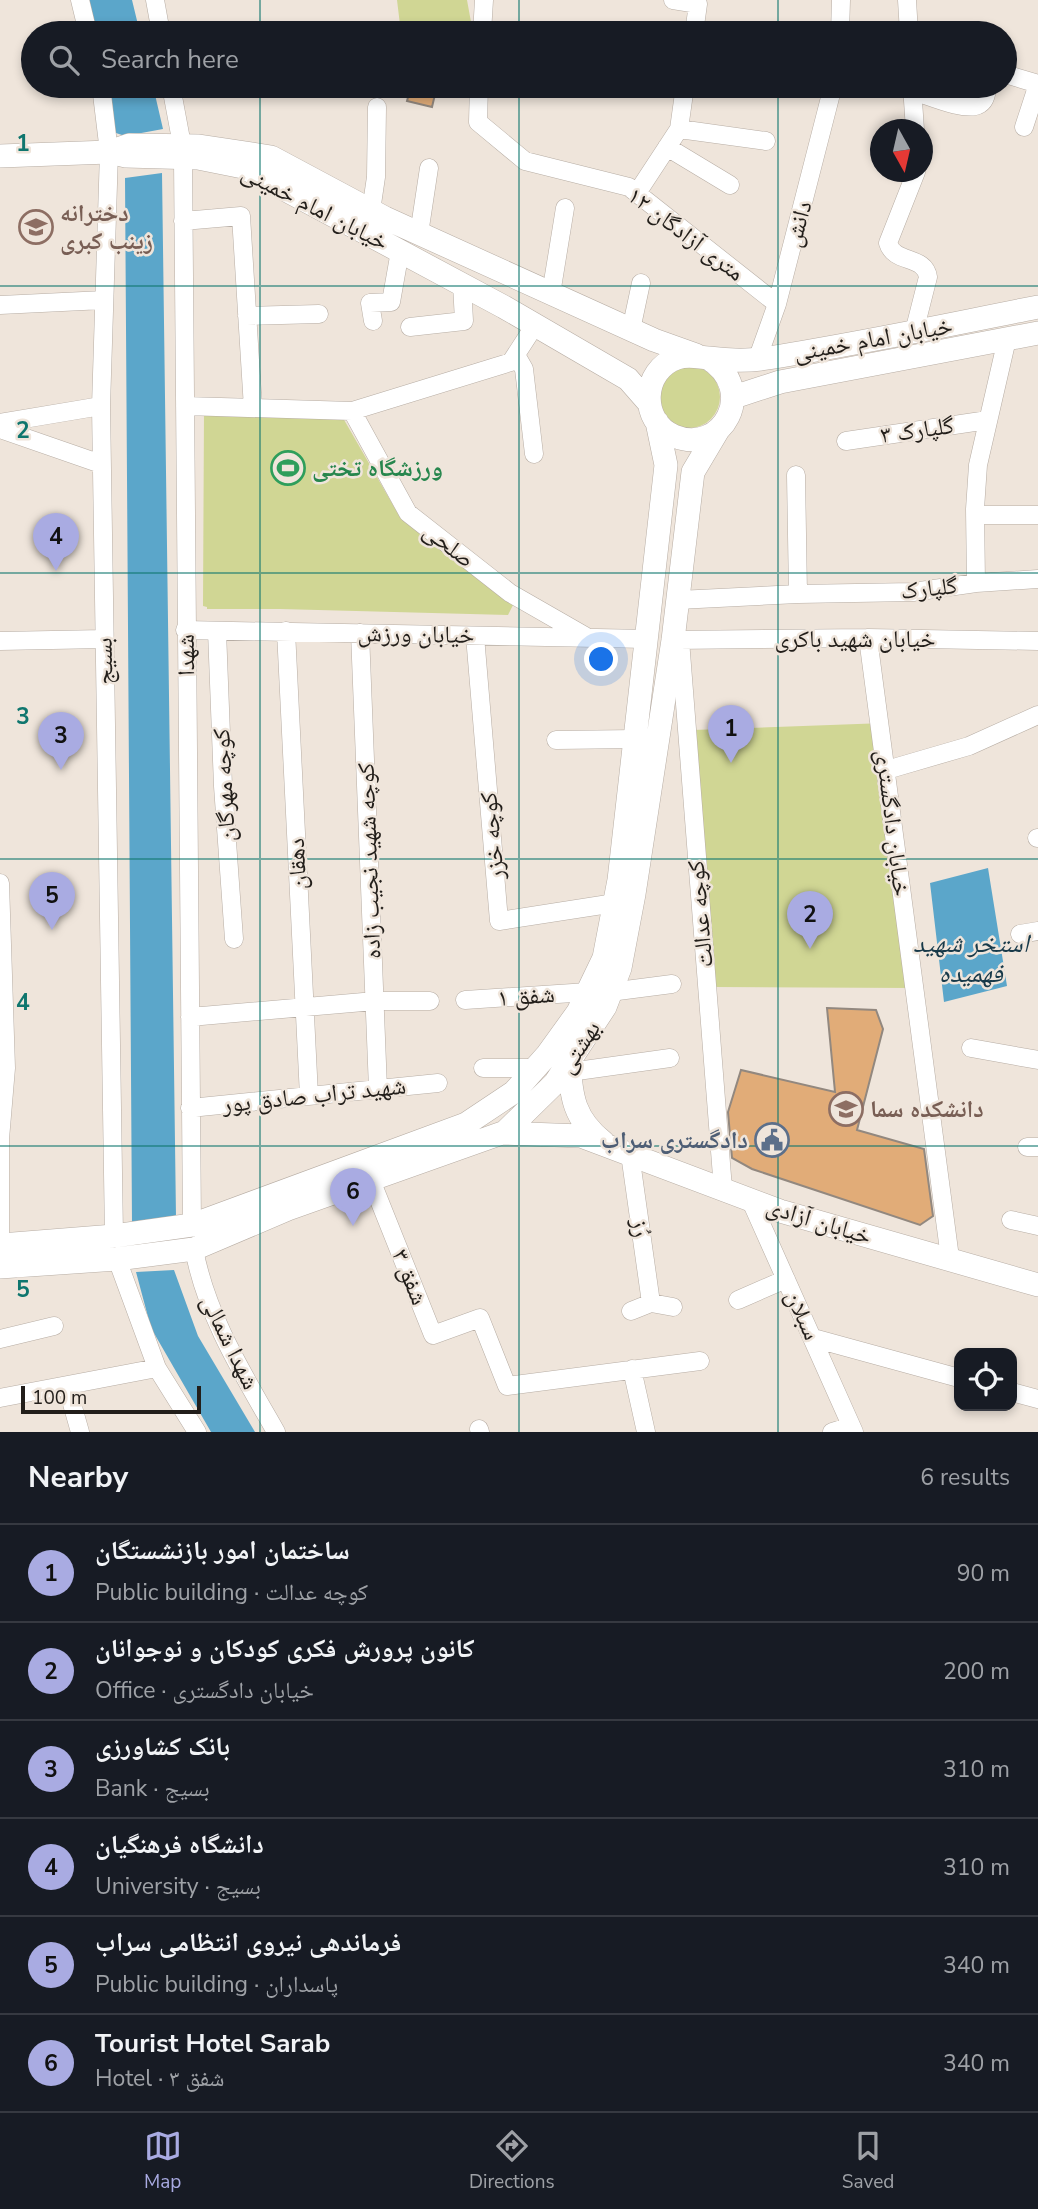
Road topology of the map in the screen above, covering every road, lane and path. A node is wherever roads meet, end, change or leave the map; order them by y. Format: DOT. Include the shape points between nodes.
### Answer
graph roads {
  1 [pos="80,0"];
  2 [pos="155,0"];
  3 [pos="484,0"];
  4 [pos="673,0"];
  5 [pos="841,0"];
  6 [pos="906,0"];
  7 [pos="85,21"];
  8 [pos="159,21"];
  9 [pos="483,21"];
  10 [pos="696,21"];
  11 [pos="840,21"];
  12 [pos="908,21"];
  13 [pos="1017,78"];
  14 [pos="1038,84"];
  15 [pos="102,98"];
  16 [pos="173,98"];
  17 [pos="479,98"];
  18 [pos="683,98"];
  19 [pos="830,98"];
  20 [pos="913,98"];
  21 [pos="941,98"];
  22 [pos="985,98"];
  23 [pos="377,107"];
  24 [pos="914,119"];
  25 [pos="1024,127"];
  26 [pos="679,129"];
  27 [pos="766,141"];
  28 [pos="667,147"];
  29 [pos="109,152"];
  30 [pos="183,152"];
  31 [pos="0,156"];
  32 [pos="429,168"];
  33 [pos="912,182"];
  34 [pos="730,185"];
  35 [pos="637,193"];
  36 [pos="565,208"];
  37 [pos="371,211"];
  38 [pos="183,221"];
  39 [pos="419,234"];
  40 [pos="400,251"];
  41 [pos="641,283"];
  42 [pos="462,284"];
  43 [pos="551,294"];
  44 [pos="104,300"];
  45 [pos="777,304"];
  46 [pos="0,305"];
  47 [pos="1038,307"];
  48 [pos="319,314"];
  49 [pos="247,316"];
  50 [pos="373,321"];
  51 [pos="535,325"];
  52 [pos="410,327"];
  53 [pos="631,330"];
  54 [pos="914,332"];
  55 [pos="1038,333"];
  56 [pos="1007,339"];
  57 [pos="516,355"];
  58 [pos="702,357"];
  59 [pos="757,360"];
  60 [pos="734,397"];
  61 [pos="101,406"];
  62 [pos="185,406"];
  63 [pos="253,408"];
  64 [pos="352,411"];
  65 [pos="653,412"];
  66 [pos="988,420"];
  67 [pos="0,423"];
  68 [pos="0,429"];
  69 [pos="718,429"];
  70 [pos="846,441"];
  71 [pos="534,454"];
  72 [pos="101,464"];
  73 [pos="796,475"];
  74 [pos="975,515"];
  75 [pos="1038,515"];
  76 [pos="1038,579"];
  77 [pos="976,583"];
  78 [pos="798,594"];
  79 [pos="678,600"];
  80 [pos="186,630"];
  81 [pos="217,631"];
  82 [pos="286,631"];
  83 [pos="360,633"];
  84 [pos="475,635"];
  85 [pos="589,638"];
  86 [pos="868,638"];
  87 [pos="104,639"];
  88 [pos="647,639"];
  89 [pos="676,640"];
  90 [pos="0,641"];
  91 [pos="1038,641"];
  92 [pos="1038,715"];
  93 [pos="636,739"];
  94 [pos="556,740"];
  95 [pos="890,769"];
  96 [pos="0,883"];
  97 [pos="615,903"];
  98 [pos="234,939"];
  99 [pos="1,969"];
  100 [pos="672,984"];
  101 [pos="599,992"];
  102 [pos="465,1000"];
  103 [pos="375,1001"];
  104 [pos="430,1001"];
  105 [pos="305,1007"];
  106 [pos="190,1017"];
  107 [pos="971,1048"];
  108 [pos="670,1058"];
  109 [pos="1038,1060"];
  110 [pos="569,1067"];
  111 [pos="483,1068"];
  112 [pos="535,1068"];
  113 [pos="438,1083"];
  114 [pos="378,1089"];
  115 [pos="309,1096"];
  116 [pos="190,1108"];
  117 [pos="503,1133"];
  118 [pos="0,1139"];
  119 [pos="605,1144"];
  120 [pos="630,1154"];
  121 [pos="371,1180"];
  122 [pos="723,1189"];
  123 [pos="750,1199"];
  124 [pos="1011,1220"];
  125 [pos="192,1225"];
  126 [pos="1038,1226"];
  127 [pos="0,1245"];
  128 [pos="116,1247"];
  129 [pos="194,1249"];
  130 [pos="950,1258"];
  131 [pos="0,1267"];
  132 [pos="786,1279"];
  133 [pos="1038,1285"];
  134 [pos="738,1300"];
  135 [pos="651,1303"];
  136 [pos="673,1307"];
  137 [pos="631,1311"];
  138 [pos="54,1326"];
  139 [pos="813,1338"];
  140 [pos="0,1339"];
  141 [pos="700,1361"];
  142 [pos="157,1368"];
  143 [pos="632,1369"];
  144 [pos="954,1377"];
  145 [pos="66,1386"];
  146 [pos="1017,1393"];
  147 [pos="0,1398"];
  148 [pos="1038,1399"];
  149 [pos="853,1429"];
  150 [pos="80,1432"];
  151 [pos="197,1432"];
  152 [pos="276,1432"];
  153 [pos="646,1432"];
  154 [pos="832,1432"];
  1 -- 7 [label="street"];
  2 -- 8 [label="street"];
  3 -- 9 [label="street"];
  4 -- 10 [label="street" via="698,4"];
  5 -- 11 [label="street"];
  6 -- 12 [label="street"];
  13 -- 14 [label="street"];
  14 -- 25 [label="street"];
  15 -- 29 [label="street, بسیج"];
  16 -- 30 [label="street, شهدا"];
  17 -- 35 [label="street, ۱۲ متری آزادگان" via="478,122 525,161 629,187"];
  18 -- 26 [label="street"];
  19 -- 45 [label="street, دانش"];
  20 -- 24 [label="street"];
  21 -- 22 [label="street" via="967,107 978,106"];
  23 -- 37 [label="street"];
  26 -- 27 [label="street"];
  26 -- 28 [label="street"];
  28 -- 34 [label="street"];
  28 -- 35 [label="street"];
  29 -- 30 [label="main road, خیابان امام خمینی" via="129,145"];
  29 -- 31 [label="main road, خیابان امام خمینی"];
  29 -- 44 [label="street, بسیج"];
  30 -- 37 [label="main road, خیابان امام خمینی" via="199,146 271,157"];
  30 -- 38 [label="street, شهدا"];
  30 -- 40 [label="main road, خیابان امام خمینی" via="243,167"];
  32 -- 39 [label="street"];
  33 -- 54 [label="street" via="888,243 895,255 927,270"];
  35 -- 45 [label="street, ۱۲ متری آزادگان"];
  36 -- 43 [label="street"];
  37 -- 39 [label="main road, خیابان امام خمینی"];
  38 -- 49 [label="street" via="241,216"];
  38 -- 62 [label="street, شهدا"];
  39 -- 43 [label="main road, خیابان امام خمینی"];
  40 -- 42 [label="main road, خیابان امام خمینی"];
  40 -- 50 [label="street" via="391,302 370,303"];
  41 -- 53 [label="street"];
  42 -- 51 [label="main road, خیابان امام خمینی"];
  42 -- 52 [label="street" via="464,321"];
  43 -- 53 [label="main road, خیابان امام خمینی"];
  44 -- 46 [label="street"];
  44 -- 61 [label="street, بسیج"];
  45 -- 59 [label="street, دانش"];
  47 -- 54 [label="main road, خیابان امام خمینی"];
  48 -- 49 [label="street"];
  49 -- 63 [label="street"];
  51 -- 57 [label="street"];
  51 -- 65 [label="main road, خیابان امام خمینی" via="628,379"];
  53 -- 58 [label="main road, خیابان امام خمینی"];
  54 -- 59 [label="main road, خیابان امام خمینی"];
  55 -- 56 [label="main road, خیابان امام خمینی"];
  56 -- 60 [label="main road, خیابان امام خمینی" via="780,382"];
  56 -- 66 [label="street, گلپارک"];
  57 -- 64 [label="street" via="512,362"];
  57 -- 71 [label="street" via="524,369"];
  58 -- 59 [label="main road, خیابان امام خمینی"];
  58 -- 60 [label="main road" via="727,374"];
  58 -- 65 [label="main road" via="674,358 657,372 652,381"];
  60 -- 69 [label="main road" via="727,420"];
  61 -- 67 [label="street"];
  61 -- 72 [label="street, بسیج"];
  62 -- 63 [label="street"];
  62 -- 80 [label="street, شهدا"];
  63 -- 64 [label="street"];
  64 -- 85 [label="street, صلحی" via="408,513 510,593"];
  65 -- 69 [label="main road" via="665,430 686,439 698,439"];
  65 -- 88 [label="main road, بهشتی" via="666,466"];
  66 -- 70 [label="street, گلپارک ۳"];
  66 -- 74 [label="street, گلپارک" via="978,465"];
  68 -- 72 [label="street"];
  69 -- 79 [label="main road, بهشتی" via="693,472"];
  72 -- 87 [label="street, بسیج"];
  73 -- 78 [label="street"];
  74 -- 75 [label="street"];
  74 -- 77 [label="street, گلپارک"];
  76 -- 77 [label="street"];
  77 -- 78 [label="street, گلپارک" via="913,592"];
  78 -- 79 [label="street, گلپارک"];
  79 -- 89 [label="main road, بهشتی"];
  80 -- 81 [label="street, خیابان ورزش"];
  80 -- 106 [label="street, شهدا"];
  81 -- 82 [label="street, خیابان ورزش"];
  81 -- 98 [label="street, کوچه مهرگان"];
  82 -- 83 [label="street, خیابان ورزش"];
  82 -- 105 [label="street, دهقان"];
  83 -- 84 [label="street, خیابان ورزش"];
  83 -- 103 [label="street, کوچه شهید نجیب زاده"];
  84 -- 85 [label="street, خیابان ورزش"];
  84 -- 97 [label="street, کوچه خزر" via="499,921"];
  85 -- 88 [label="street, خیابان ورزش"];
  86 -- 89 [label="street, خیابان شهید باکری"];
  86 -- 91 [label="street, خیابان شهید باکری"];
  86 -- 130 [label="street, خیابان دادگستری"];
  87 -- 90 [label="street"];
  87 -- 128 [label="street, بسیج"];
  88 -- 89 [label="main road"];
  88 -- 93 [label="main road, بهشتی"];
  89 -- 101 [label="main road, بهشتی" via="620,968"];
  89 -- 122 [label="street, کوچه عدالت"];
  92 -- 95 [label="street" via="969,746"];
  93 -- 94 [label="street"];
  93 -- 97 [label="main road, بهشتی"];
  96 -- 99 [label="street"];
  97 -- 101 [label="main road, بهشتی"];
  99 -- 118 [label="street" via="6,1068"];
  100 -- 101 [label="street, شفق ۱"];
  101 -- 102 [label="street, شفق ۱"];
  101 -- 110 [label="main road, بهشتی" via="605,1007"];
  101 -- 112 [label="main road, بهشتی"];
  103 -- 104 [label="street"];
  103 -- 105 [label="street"];
  103 -- 114 [label="street, کوچه شهید نجیب زاده"];
  105 -- 106 [label="street"];
  105 -- 115 [label="street, دهقان"];
  106 -- 116 [label="street, شهدا"];
  107 -- 109 [label="street"];
  108 -- 110 [label="street"];
  110 -- 117 [label="main road, بهشتی"];
  110 -- 119 [label="main road" via="574,1106"];
  111 -- 112 [label="street"];
  112 -- 125 [label="main road, بهشتی" via="514,1091 466,1124"];
  113 -- 114 [label="street, شهید تراب صادق پور"];
  114 -- 115 [label="street, شهید تراب صادق پور"];
  115 -- 116 [label="street, شهید تراب صادق پور"];
  116 -- 125 [label="street, شهدا"];
  117 -- 119 [label="main road, خیابان آزادی" via="581,1136"];
  117 -- 121 [label="main road, بهشتی"];
  118 -- 127 [label="street"];
  119 -- 120 [label="main road, خیابان آزادی"];
  120 -- 122 [label="main road, خیابان آزادی"];
  120 -- 135 [label="street, رُز"];
  121 -- 129 [label="main road, بهشتی"];
  121 -- 143 [label="street, شفق ۳" via="433,1335 480,1318 507,1387"];
  122 -- 123 [label="main road, خیابان آزادی"];
  123 -- 130 [label="main road, خیابان آزادی"];
  123 -- 132 [label="street, سبلان"];
  124 -- 126 [label="street"];
  125 -- 128 [label="main road, بهشتی"];
  125 -- 129 [label="main road"];
  127 -- 128 [label="main road, بهشتی"];
  128 -- 129 [label="main road, بهشتی"];
  128 -- 131 [label="main road, بهشتی"];
  128 -- 142 [label="street, بسیج"];
  129 -- 152 [label="street, شهدا شمالی" via="200,1280 233,1356"];
  130 -- 133 [label="main road, خیابان آزادی"];
  132 -- 134 [label="street"];
  132 -- 139 [label="street, سبلان"];
  135 -- 136 [label="street"];
  135 -- 137 [label="street"];
  138 -- 140 [label="street"];
  139 -- 144 [label="street"];
  139 -- 149 [label="street, سبلان"];
  141 -- 143 [label="street"];
  142 -- 145 [label="street"];
  142 -- 151 [label="street, بسیج"];
  143 -- 153 [label="street"];
  145 -- 147 [label="street"];
  145 -- 150 [label="street"];
  146 -- 148 [label="street"];
  149 -- 154 [label="street"];
}
